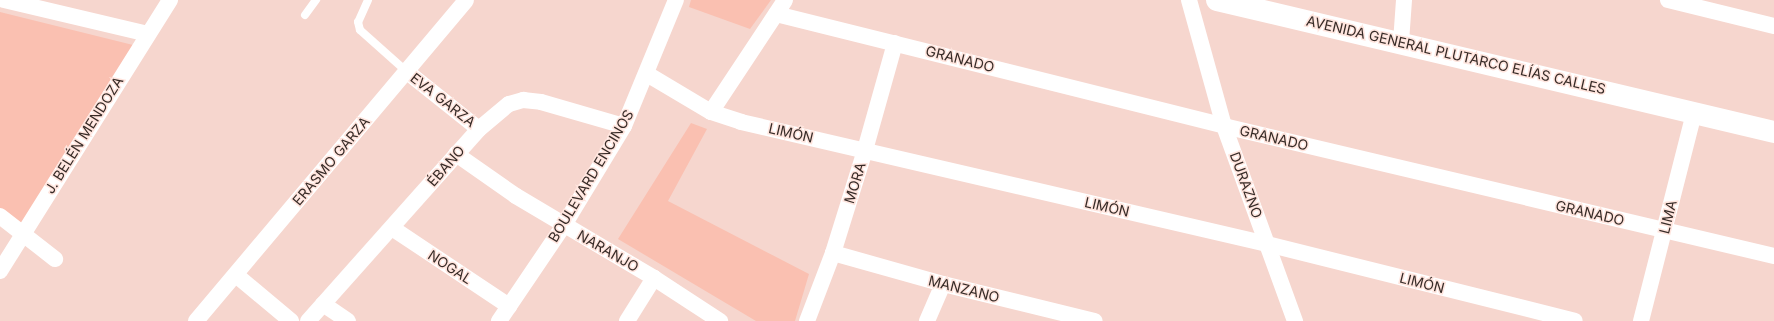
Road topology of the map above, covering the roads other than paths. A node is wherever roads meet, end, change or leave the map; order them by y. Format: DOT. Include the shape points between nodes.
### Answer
graph roads {
  1 [pos="4,0"];
  2 [pos="170,0"];
  3 [pos="316,0"];
  4 [pos="368,0"];
  5 [pos="466,0"];
  6 [pos="676,0"];
  7 [pos="785,0"];
  8 [pos="1189,0"];
  9 [pos="1217,0"];
  10 [pos="1404,0"];
  11 [pos="1668,0"];
  12 [pos="1260,4"];
  13 [pos="776,14"];
  14 [pos="305,15"];
  15 [pos="1774,26"];
  16 [pos="148,34"];
  17 [pos="1401,42"];
  18 [pos="895,43"];
  19 [pos="406,71"];
  20 [pos="647,74"];
  21 [pos="711,112"];
  22 [pos="1694,113"];
  23 [pos="624,126"];
  24 [pos="1224,126"];
  25 [pos="479,129"];
  26 [pos="1774,132"];
  27 [pos="865,150"];
  28 [pos="456,154"];
  29 [pos="0,216"];
  30 [pos="564,225"];
  31 [pos="392,228"];
  32 [pos="1665,230"];
  33 [pos="22,235"];
  34 [pos="1267,244"];
  35 [pos="833,253"];
  36 [pos="1774,256"];
  37 [pos="55,259"];
  38 [pos="0,271"];
  39 [pos="236,275"];
  40 [pos="654,278"];
  41 [pos="943,284"];
  42 [pos="323,304"];
  43 [pos="509,306"];
  44 [pos="196,321"];
  45 [pos="291,321"];
  46 [pos="308,321"];
  47 [pos="348,321"];
  48 [pos="499,321"];
  49 [pos="627,321"];
  50 [pos="720,321"];
  51 [pos="807,321"];
  52 [pos="927,321"];
  53 [pos="1095,321"];
  54 [pos="1295,321"];
  55 [pos="1574,321"];
  56 [pos="1641,321"];
  1 -- 16 [label="street"];
  2 -- 16 [label="street, J. BELÉN MENDOZA"];
  3 -- 14 [label="lane"];
  4 -- 19 [label="lane" via="358,22 360,30"];
  5 -- 19 [label="street, ERASMO GARZA"];
  6 -- 20 [label="street, BOULEVARD ENCINOS"];
  7 -- 13 [label="street"];
  8 -- 24 [label="street, DURAZNO"];
  9 -- 12 [label="street, AVENIDA GENERAL PLUTARCO ELÍAS CALLES"];
  10 -- 17 [label="street"];
  11 -- 15 [label="street"];
  12 -- 17 [label="street, AVENIDA GENERAL PLUTARCO ELÍAS CALLES"];
  13 -- 18 [label="street, GRANADO"];
  13 -- 21 [label="street"];
  16 -- 33 [label="street, J. BELÉN MENDOZA"];
  17 -- 22 [label="street, AVENIDA GENERAL PLUTARCO ELÍAS CALLES"];
  18 -- 24 [label="street, GRANADO"];
  18 -- 27 [label="street, MORA"];
  19 -- 25 [label="street, EVA GARZA"];
  19 -- 39 [label="street, ERASMO GARZA"];
  20 -- 21 [label="street, LIMÓN"];
  20 -- 23 [label="street, BOULEVARD ENCINOS"];
  21 -- 27 [label="street, LIMÓN" via="741,122"];
  22 -- 26 [label="street, AVENIDA GENERAL PLUTARCO ELÍAS CALLES"];
  22 -- 32 [label="street, LIMA"];
  23 -- 25 [label="street, ÉBANO" via="541,102 524,100 509,104"];
  23 -- 30 [label="street, BOULEVARD ENCINOS"];
  24 -- 32 [label="street, GRANADO"];
  24 -- 34 [label="street, DURAZNO"];
  25 -- 28 [label="street, ÉBANO"];
  27 -- 34 [label="street, LIMÓN"];
  27 -- 35 [label="street, MORA"];
  28 -- 30 [label="street, NARANJO" via="516,196"];
  28 -- 31 [label="street, ÉBANO"];
  29 -- 33 [label="street"];
  30 -- 40 [label="street, NARANJO"];
  30 -- 43 [label="street, BOULEVARD ENCINOS"];
  31 -- 42 [label="street, ÉBANO"];
  31 -- 43 [label="street, NOGAL"];
  32 -- 36 [label="street, GRANADO"];
  32 -- 56 [label="street, LIMA"];
  33 -- 37 [label="street"];
  33 -- 38 [label="street, J. BELÉN MENDOZA"];
  34 -- 54 [label="street, DURAZNO"];
  34 -- 55 [label="street, LIMÓN"];
  35 -- 41 [label="street, MANZANO"];
  35 -- 51 [label="street, MORA"];
  39 -- 44 [label="street, ERASMO GARZA"];
  39 -- 45 [label="street"];
  40 -- 49 [label="street"];
  40 -- 50 [label="street, NARANJO"];
  41 -- 52 [label="street"];
  41 -- 53 [label="street, MANZANO"];
  42 -- 46 [label="street, ÉBANO"];
  42 -- 47 [label="street"];
  43 -- 48 [label="street, BOULEVARD ENCINOS"];
}
